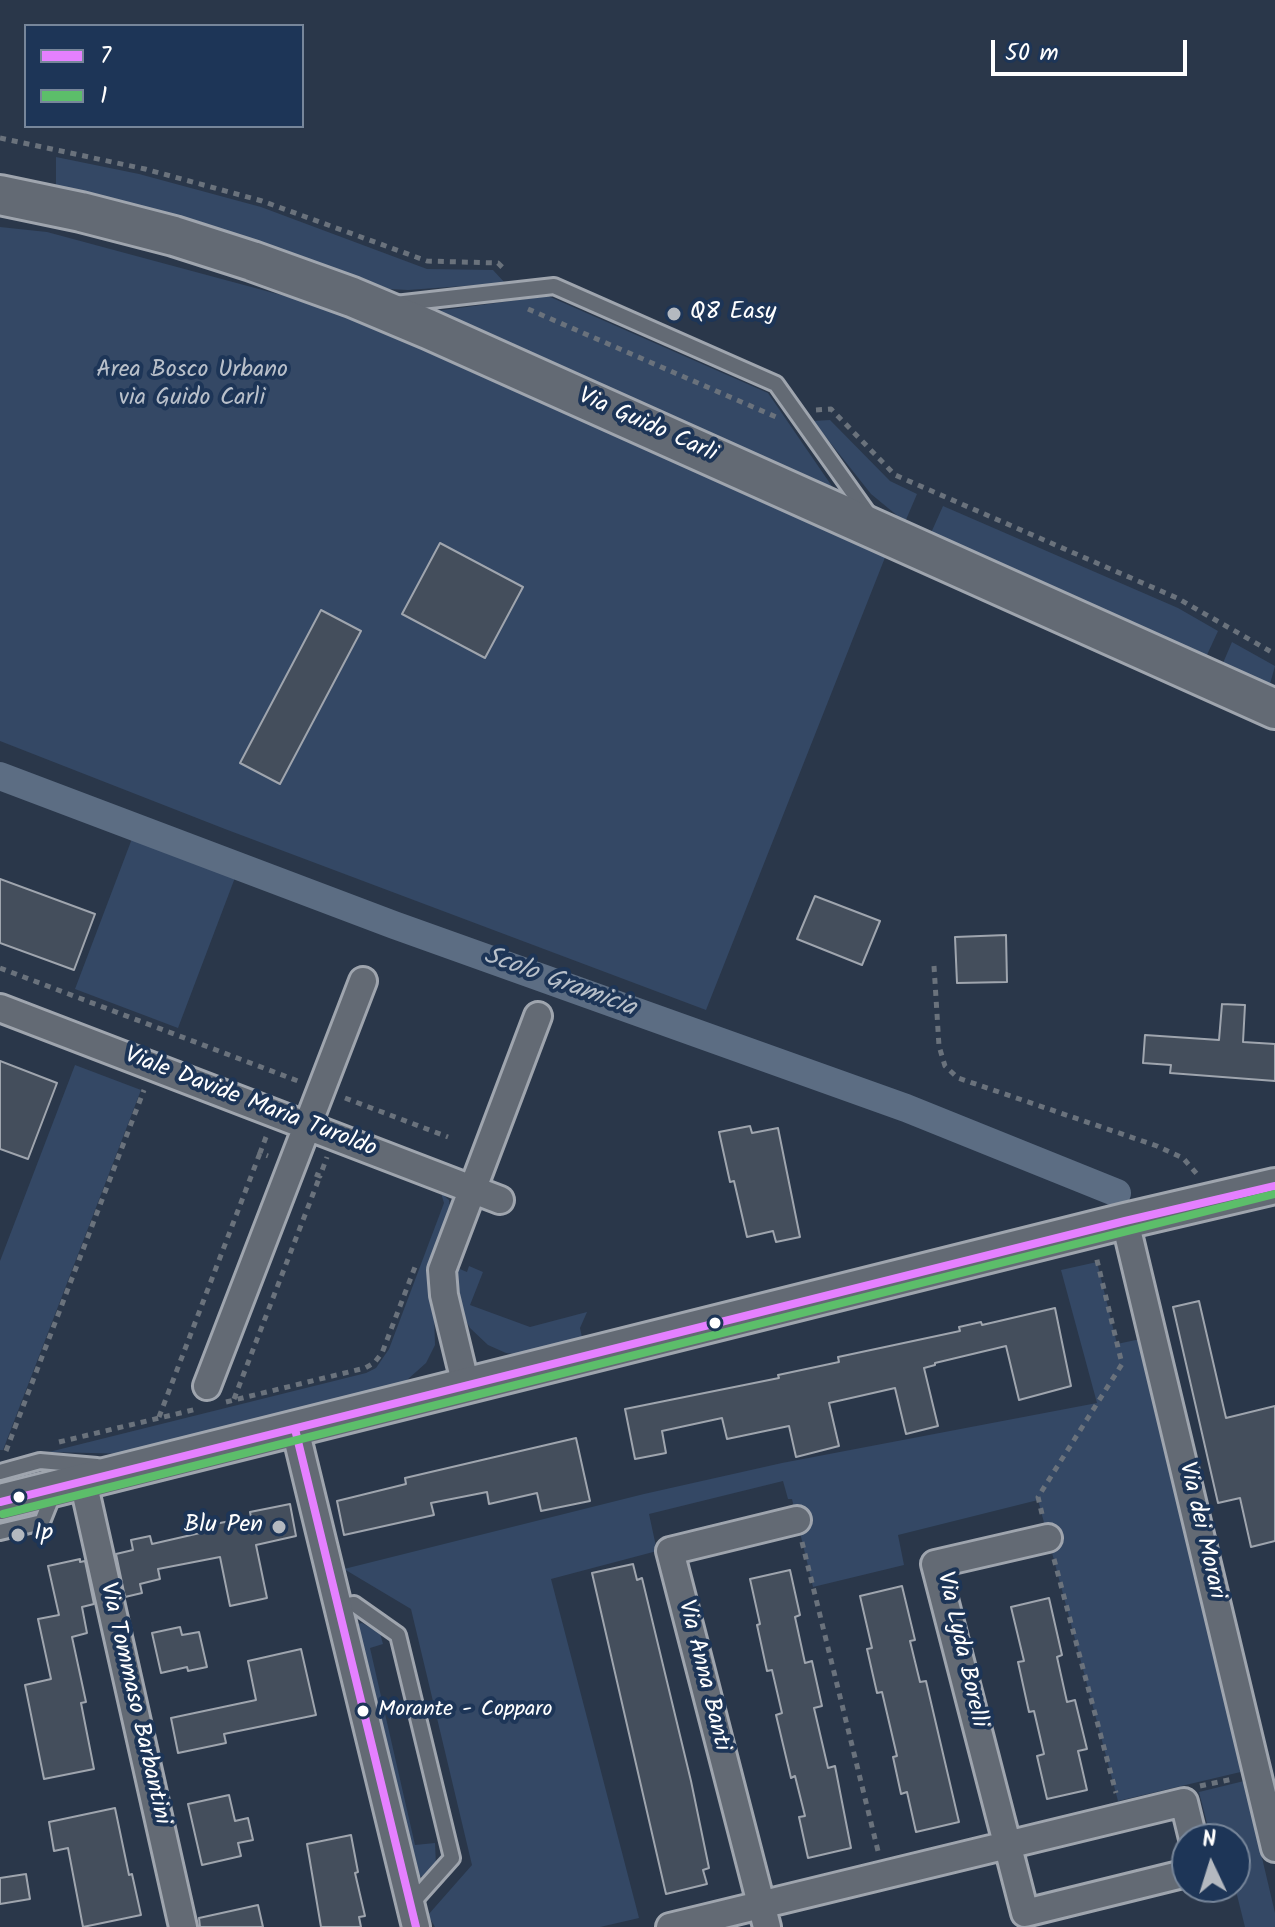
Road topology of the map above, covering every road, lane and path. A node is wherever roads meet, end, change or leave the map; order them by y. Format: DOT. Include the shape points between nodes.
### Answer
graph roads {
  1 [pos="0,138"];
  2 [pos="0,195"];
  3 [pos="515,290"];
  4 [pos="375,307"];
  5 [pos="801,419"];
  6 [pos="880,532"];
  7 [pos="1275,654"];
  8 [pos="1275,709"];
  9 [pos="934,966"];
  10 [pos="0,968"];
  11 [pos="363,981"];
  12 [pos="0,1008"];
  13 [pos="538,1016"];
  14 [pos="145,1087"];
  15 [pos="322,1089"];
  16 [pos="307,1126"];
  17 [pos="448,1137"];
  18 [pos="260,1153"];
  19 [pos="320,1176"];
  20 [pos="1275,1184"];
  21 [pos="472,1189"];
  22 [pos="1275,1198"];
  23 [pos="1214,1199"];
  24 [pos="500,1200"];
  25 [pos="1125,1221"];
  26 [pos="1095,1256"];
  27 [pos="207,1386"];
  28 [pos="466,1386"];
  29 [pos="234,1400"];
  30 [pos="159,1418"];
  31 [pos="295,1429"];
  32 [pos="5,1455"];
  33 [pos="134,1469"];
  34 [pos="0,1472"];
  35 [pos="69,1485"];
  36 [pos="0,1502"];
  37 [pos="797,1520"];
  38 [pos="0,1532"];
  39 [pos="1048,1538"];
  40 [pos="338,1607"];
  41 [pos="1257,1773"];
  42 [pos="1184,1802"];
  43 [pos="1122,1817"];
  44 [pos="1189,1823"];
  45 [pos="1274,1843"];
  46 [pos="1008,1845"];
  47 [pos="884,1875"];
  48 [pos="1171,1877"];
  49 [pos="414,1916"];
  50 [pos="764,1916"];
  51 [pos="183,1927"];
  52 [pos="670,1927"];
  1 -- 3 [label="path" via="262,201 427,261 498,263"];
  2 -- 4 [label="main road, Via Guido Carli" via="174,236"];
  3 -- 4 [label="lane"];
  3 -- 5 [label="path" via="521,305 535,312 792,424"];
  3 -- 5 [label="lane" via="554,286 776,384"];
  4 -- 6 [label="main road, Via Guido Carli"];
  5 -- 6 [label="lane"];
  5 -- 7 [label="path" via="831,409 895,475 1177,598"];
  6 -- 8 [label="main road, Via Guido Carli"];
  9 -- 23 [label="path" via="939,1046 945,1066 958,1078 1183,1158"];
  10 -- 15 [label="path"];
  11 -- 15 [label="street"];
  12 -- 16 [label="street, Viale Davide Maria Turoldo"];
  13 -- 21 [label="street"];
  14 -- 32 [label="path"];
  15 -- 16 [label="street"];
  15 -- 17 [label="path"];
  16 -- 21 [label="street, Viale Davide Maria Turoldo"];
  16 -- 27 [label="street"];
  18 -- 30 [label="path"];
  19 -- 29 [label="path"];
  20 -- 23 [label="street"];
  21 -- 24 [label="street, Viale Davide Maria Turoldo"];
  21 -- 28 [label="street" via="441,1277"];
  22 -- 23 [label="lane"];
  23 -- 25 [label="street"];
  25 -- 28 [label="street"];
  25 -- 41 [label="street, Via dei Morari"];
  26 -- 39 [label="path" via="1122,1364 1038,1497"];
  28 -- 31 [label="street"];
  31 -- 33 [label="street"];
  31 -- 40 [label="street"];
  33 -- 34 [label="lane" via="40,1461"];
  33 -- 35 [label="street"];
  35 -- 36 [label="street"];
  35 -- 38 [label="lane" via="42,1522"];
  35 -- 51 [label="street, Via Tommaso Barbantini"];
  37 -- 47 [label="path"];
  37 -- 50 [label="street, Via Anna Banti" via="670,1551"];
  39 -- 43 [label="path"];
  39 -- 46 [label="street, Via Lyda Borelli" via="935,1564"];
  40 -- 49 [label="street"];
  40 -- 49 [label="lane" via="354,1604 398,1635 402,1650 452,1858"];
  41 -- 42 [label="path" via="1200,1786"];
  41 -- 45 [label="street, Via dei Morari"];
  42 -- 43 [label="street"];
  42 -- 44 [label="street"];
  43 -- 46 [label="street"];
  46 -- 47 [label="street"];
  46 -- 48 [label="street" via="1025,1913"];
  47 -- 50 [label="street"];
  50 -- 52 [label="street"];
}
